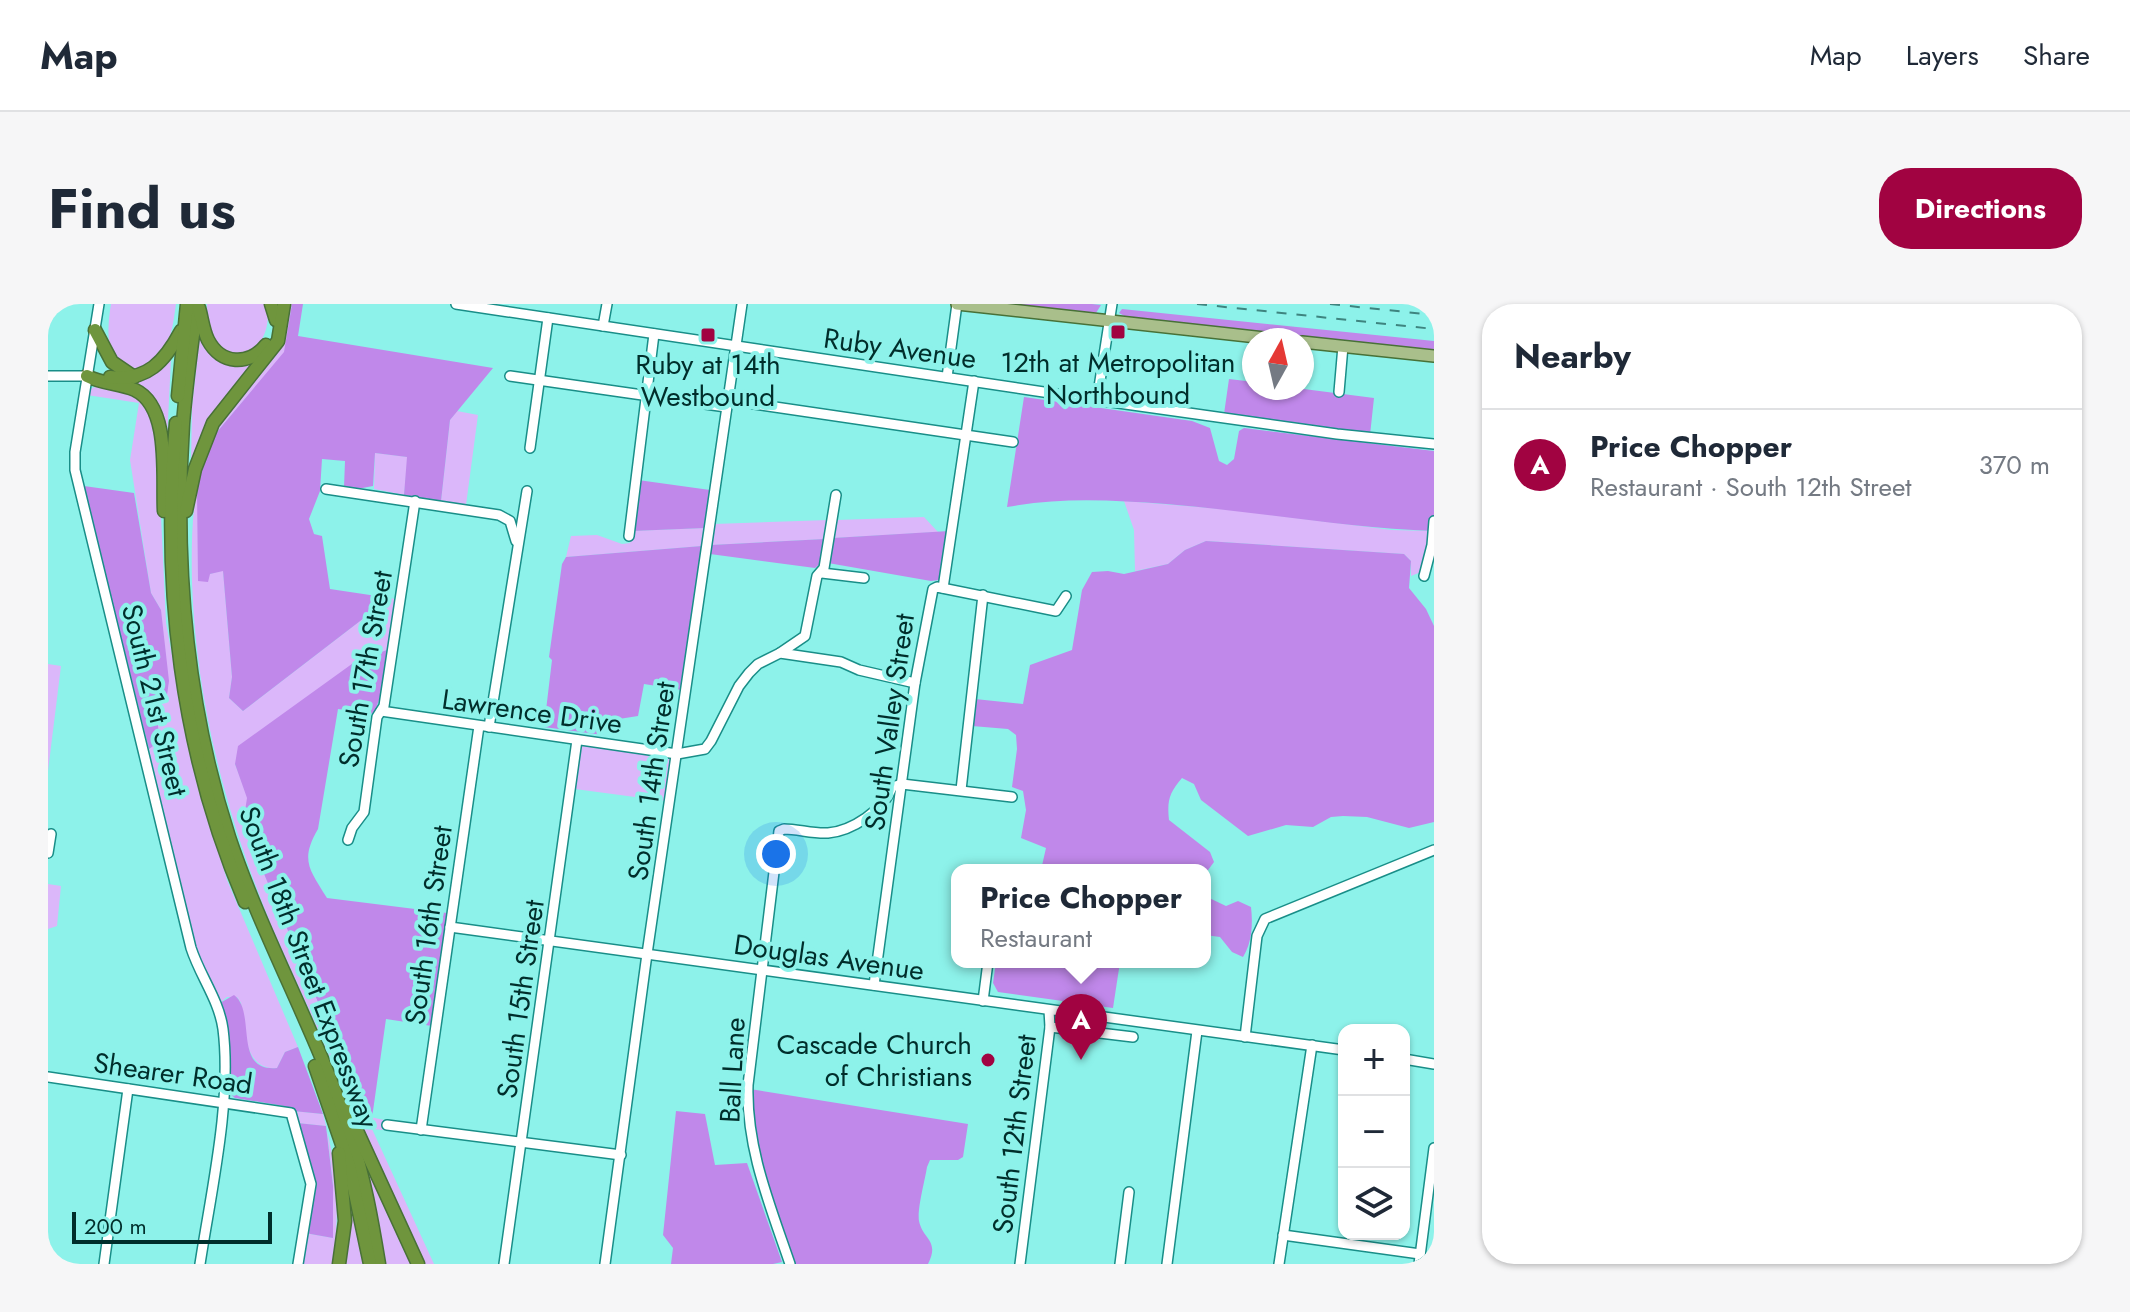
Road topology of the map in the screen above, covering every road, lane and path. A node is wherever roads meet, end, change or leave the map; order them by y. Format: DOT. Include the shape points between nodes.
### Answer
graph roads {
  1 [pos="99,304"];
  2 [pos="187,304"];
  3 [pos="197,304"];
  4 [pos="271,304"];
  5 [pos="277,304"];
  6 [pos="284,304"];
  7 [pos="456,304"];
  8 [pos="607,304"];
  9 [pos="742,304"];
  10 [pos="957,304"];
  11 [pos="513,309"];
  12 [pos="1110,312"];
  13 [pos="548,318"];
  14 [pos="276,320"];
  15 [pos="185,324"];
  16 [pos="603,326"];
  17 [pos="95,330"];
  18 [pos="1242,333"];
  19 [pos="654,334"];
  20 [pos="1314,343"];
  21 [pos="1343,346"];
  22 [pos="735,347"];
  23 [pos="1434,356"];
  24 [pos="48,376"];
  25 [pos="87,376"];
  26 [pos="510,376"];
  27 [pos="134,377"];
  28 [pos="947,377"];
  29 [pos="540,380"];
  30 [pos="974,381"];
  31 [pos="1339,392"];
  32 [pos="646,396"];
  33 [pos="1097,400"];
  34 [pos="727,404"];
  35 [pos="967,436"];
  36 [pos="1013,442"];
  37 [pos="1434,444"];
  38 [pos="530,448"];
  39 [pos="326,489"];
  40 [pos="527,491"];
  41 [pos="836,495"];
  42 [pos="415,501"];
  43 [pos="1434,521"];
  44 [pos="629,536"];
  45 [pos="180,542"];
  46 [pos="517,544"];
  47 [pos="172,556"];
  48 [pos="822,573"];
  49 [pos="1424,576"];
  50 [pos="864,578"];
  51 [pos="943,588"];
  52 [pos="983,595"];
  53 [pos="1066,596"];
  54 [pos="780,653"];
  55 [pos="915,683"];
  56 [pos="381,711"];
  57 [pos="484,727"];
  58 [pos="577,740"];
  59 [pos="677,754"];
  60 [pos="902,784"];
  61 [pos="961,790"];
  62 [pos="1012,797"];
  63 [pos="51,834"];
  64 [pos="348,840"];
  65 [pos="1434,850"];
  66 [pos="48,853"];
  67 [pos="450,927"];
  68 [pos="551,941"];
  69 [pos="647,954"];
  70 [pos="763,968"];
  71 [pos="987,968"];
  72 [pos="874,985"];
  73 [pos="983,1001"];
  74 [pos="1049,1010"];
  75 [pos="1050,1027"];
  76 [pos="1197,1031"];
  77 [pos="1133,1037"];
  78 [pos="1245,1037"];
  79 [pos="1312,1045"];
  80 [pos="1338,1049"];
  81 [pos="1410,1060"];
  82 [pos="1434,1064"];
  83 [pos="328,1075"];
  84 [pos="48,1077"];
  85 [pos="128,1089"];
  86 [pos="223,1102"];
  87 [pos="334,1122"];
  88 [pos="387,1125"];
  89 [pos="421,1130"];
  90 [pos="521,1143"];
  91 [pos="1434,1148"];
  92 [pos="621,1155"];
  93 [pos="1129,1192"];
  94 [pos="1431,1194"];
  95 [pos="1283,1235"];
  96 [pos="1419,1259"];
  97 [pos="104,1264"];
  98 [pos="200,1264"];
  99 [pos="298,1264"];
  100 [pos="339,1264"];
  101 [pos="370,1264"];
  102 [pos="379,1264"];
  103 [pos="418,1264"];
  104 [pos="504,1264"];
  105 [pos="605,1264"];
  106 [pos="790,1264"];
  107 [pos="1020,1264"];
  108 [pos="1120,1264"];
  109 [pos="1167,1264"];
  110 [pos="1279,1264"];
  1 -- 17 [label="street, South 21st Street"];
  2 -- 15 [label="highway, South 18th Street Expressway"];
  3 -- 14 [label="highway" via="209,342 229,360 259,354"];
  3 -- 45 [label="highway, South 18th Street Expressway" via="183,423"];
  4 -- 14 [label="highway"];
  5 -- 14 [label="highway"];
  6 -- 45 [label="highway" via="278,341 213,423 203,445"];
  7 -- 11 [label="street, Ruby Avenue"];
  8 -- 16 [label="street"];
  9 -- 22 [label="street, South 14th Street"];
  10 -- 12 [label="main road"];
  10 -- 28 [label="street"];
  11 -- 13 [label="street, Ruby Avenue"];
  12 -- 18 [label="main road"];
  12 -- 33 [label="street"];
  13 -- 16 [label="street, Ruby Avenue"];
  13 -- 29 [label="street"];
  15 -- 27 [label="highway" via="155,369"];
  15 -- 47 [label="highway, South 18th Street Expressway" via="174,440"];
  16 -- 19 [label="street, Ruby Avenue"];
  17 -- 25 [label="street, South 21st Street"];
  17 -- 27 [label="highway" via="112,362"];
  19 -- 22 [label="street, Ruby Avenue"];
  19 -- 32 [label="street"];
  20 -- 21 [label="main road"];
  21 -- 23 [label="main road"];
  21 -- 31 [label="street"];
  22 -- 28 [label="street, Ruby Avenue"];
  22 -- 34 [label="street, South 14th Street"];
  24 -- 25 [label="street"];
  25 -- 27 [label="highway"];
  25 -- 47 [label="highway" via="132,389 155,410"];
  25 -- 86 [label="street, South 21st Street" via="75,470 191,948 223,1028"];
  26 -- 29 [label="street"];
  28 -- 30 [label="street, Ruby Avenue"];
  29 -- 32 [label="street"];
  29 -- 38 [label="street"];
  30 -- 33 [label="street, Ruby Avenue"];
  30 -- 35 [label="street, South Valley Street"];
  32 -- 34 [label="street"];
  32 -- 44 [label="street"];
  33 -- 37 [label="street, Ruby Avenue"];
  34 -- 35 [label="street"];
  34 -- 59 [label="street, South 14th Street"];
  35 -- 36 [label="street"];
  35 -- 51 [label="street, South Valley Street"];
  39 -- 42 [label="street"];
  40 -- 46 [label="street, South 16th Street"];
  41 -- 48 [label="street"];
  42 -- 46 [label="street" via="499,515 510,521"];
  42 -- 56 [label="street, South 17th Street"];
  43 -- 49 [label="street"];
  45 -- 83 [label="highway, South 18th Street Expressway" via="192,682 214,785 247,885"];
  46 -- 57 [label="street, South 16th Street"];
  47 -- 87 [label="highway, South 18th Street Expressway" via="185,699 217,829"];
  48 -- 50 [label="street"];
  48 -- 54 [label="street" via="817,576 805,636"];
  51 -- 52 [label="street"];
  51 -- 55 [label="street, South Valley Street" via="932,591"];
  52 -- 53 [label="street" via="1056,611"];
  52 -- 61 [label="street"];
  54 -- 55 [label="street" via="841,662"];
  54 -- 59 [label="street" via="749,673 705,749"];
  55 -- 60 [label="street, South Valley Street"];
  56 -- 57 [label="street, Lawrence Drive"];
  56 -- 64 [label="street, South 17th Street" via="364,812"];
  57 -- 58 [label="street, Lawrence Drive"];
  57 -- 67 [label="street, South 16th Street"];
  58 -- 59 [label="street, Lawrence Drive"];
  58 -- 68 [label="street, South 15th Street"];
  59 -- 69 [label="street, South 14th Street"];
  60 -- 61 [label="street"];
  60 -- 70 [label="street, Ball Lane" via="892,787 872,813 842,830 779,831"];
  60 -- 72 [label="street, South Valley Street"];
  61 -- 62 [label="street"];
  63 -- 66 [label="street"];
  65 -- 78 [label="street" via="1265,919 1257,936"];
  67 -- 68 [label="street, Douglas Avenue"];
  67 -- 89 [label="street, South 16th Street"];
  68 -- 69 [label="street, Douglas Avenue"];
  68 -- 90 [label="street, South 15th Street"];
  69 -- 70 [label="street, Douglas Avenue"];
  69 -- 92 [label="street, South 14th Street"];
  70 -- 72 [label="street, Douglas Avenue"];
  70 -- 106 [label="street, Ball Lane" via="747,1116 753,1153"];
  71 -- 73 [label="street, South 12th Street"];
  72 -- 73 [label="street, Douglas Avenue"];
  73 -- 74 [label="street, Douglas Avenue"];
  74 -- 75 [label="street, South 12th Street"];
  74 -- 76 [label="street, Douglas Avenue"];
  75 -- 77 [label="street"];
  75 -- 107 [label="street, South 12th Street"];
  76 -- 78 [label="street, Douglas Avenue"];
  76 -- 109 [label="street"];
  78 -- 79 [label="street, Douglas Avenue"];
  79 -- 80 [label="street, Douglas Avenue"];
  79 -- 95 [label="street"];
  81 -- 82 [label="street"];
  83 -- 102 [label="highway, South 18th Street Expressway" via="351,1136"];
  83 -- 103 [label="highway" via="356,1124"];
  84 -- 85 [label="street, Shearer Road"];
  85 -- 86 [label="street, Shearer Road"];
  85 -- 97 [label="street"];
  86 -- 98 [label="street, South 21st Street"];
  86 -- 99 [label="street, Shearer Road" via="291,1113 311,1184"];
  87 -- 100 [label="highway" via="345,1221"];
  87 -- 101 [label="highway, South 18th Street Expressway"];
  88 -- 89 [label="street"];
  89 -- 90 [label="street"];
  90 -- 92 [label="street"];
  90 -- 104 [label="street, South 15th Street"];
  91 -- 94 [label="street"];
  92 -- 105 [label="street, South 14th Street"];
  93 -- 108 [label="street"];
  94 -- 96 [label="street"];
  95 -- 96 [label="street"];
  95 -- 110 [label="street"];
}
